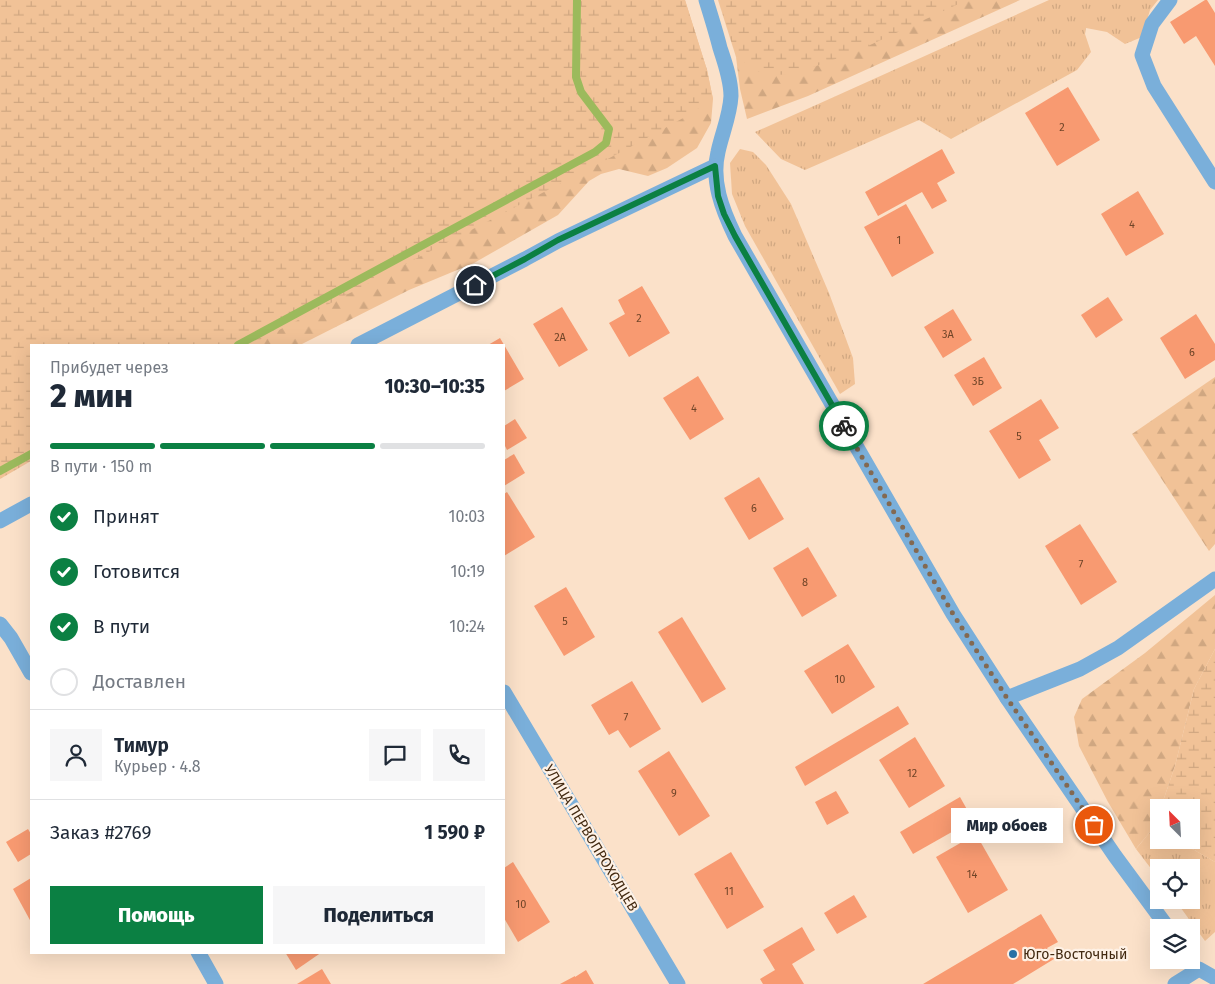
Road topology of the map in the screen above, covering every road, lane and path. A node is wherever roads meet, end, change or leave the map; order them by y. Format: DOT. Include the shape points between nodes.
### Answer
graph roads {
  1 [pos="706,0"];
  2 [pos="1170,0"];
  3 [pos="715,166"];
  4 [pos="1215,182"];
  5 [pos="360,344"];
  6 [pos="30,505"];
  7 [pos="0,521"];
  8 [pos="1215,579"];
  9 [pos="0,624"];
  10 [pos="30,671"];
  11 [pos="505,694"];
  12 [pos="1007,698"];
  13 [pos="1162,919"];
  14 [pos="199,954"];
  15 [pos="1200,968"];
  16 [pos="1190,969"];
  17 [pos="1215,978"];
  18 [pos="216,984"];
  19 [pos="678,984"];
  20 [pos="1175,984"];
  1 -- 3 [label="street" via="728,72 731,95"];
  2 -- 4 [label="street" via="1152,24 1142,55 1154,86"];
  3 -- 5 [label="street" via="558,240"];
  3 -- 12 [label="street" via="718,196 735,236 953,614"];
  6 -- 7 [label="street"];
  8 -- 12 [label="street" via="1118,648 1080,669"];
  9 -- 10 [label="street"];
  11 -- 19 [label="street, УЛИЦА ПЕРВОПРОХОДЦЕВ"];
  12 -- 13 [label="street"];
  14 -- 18 [label="street"];
  15 -- 17 [label="street"];
  16 -- 20 [label="street"];
}
